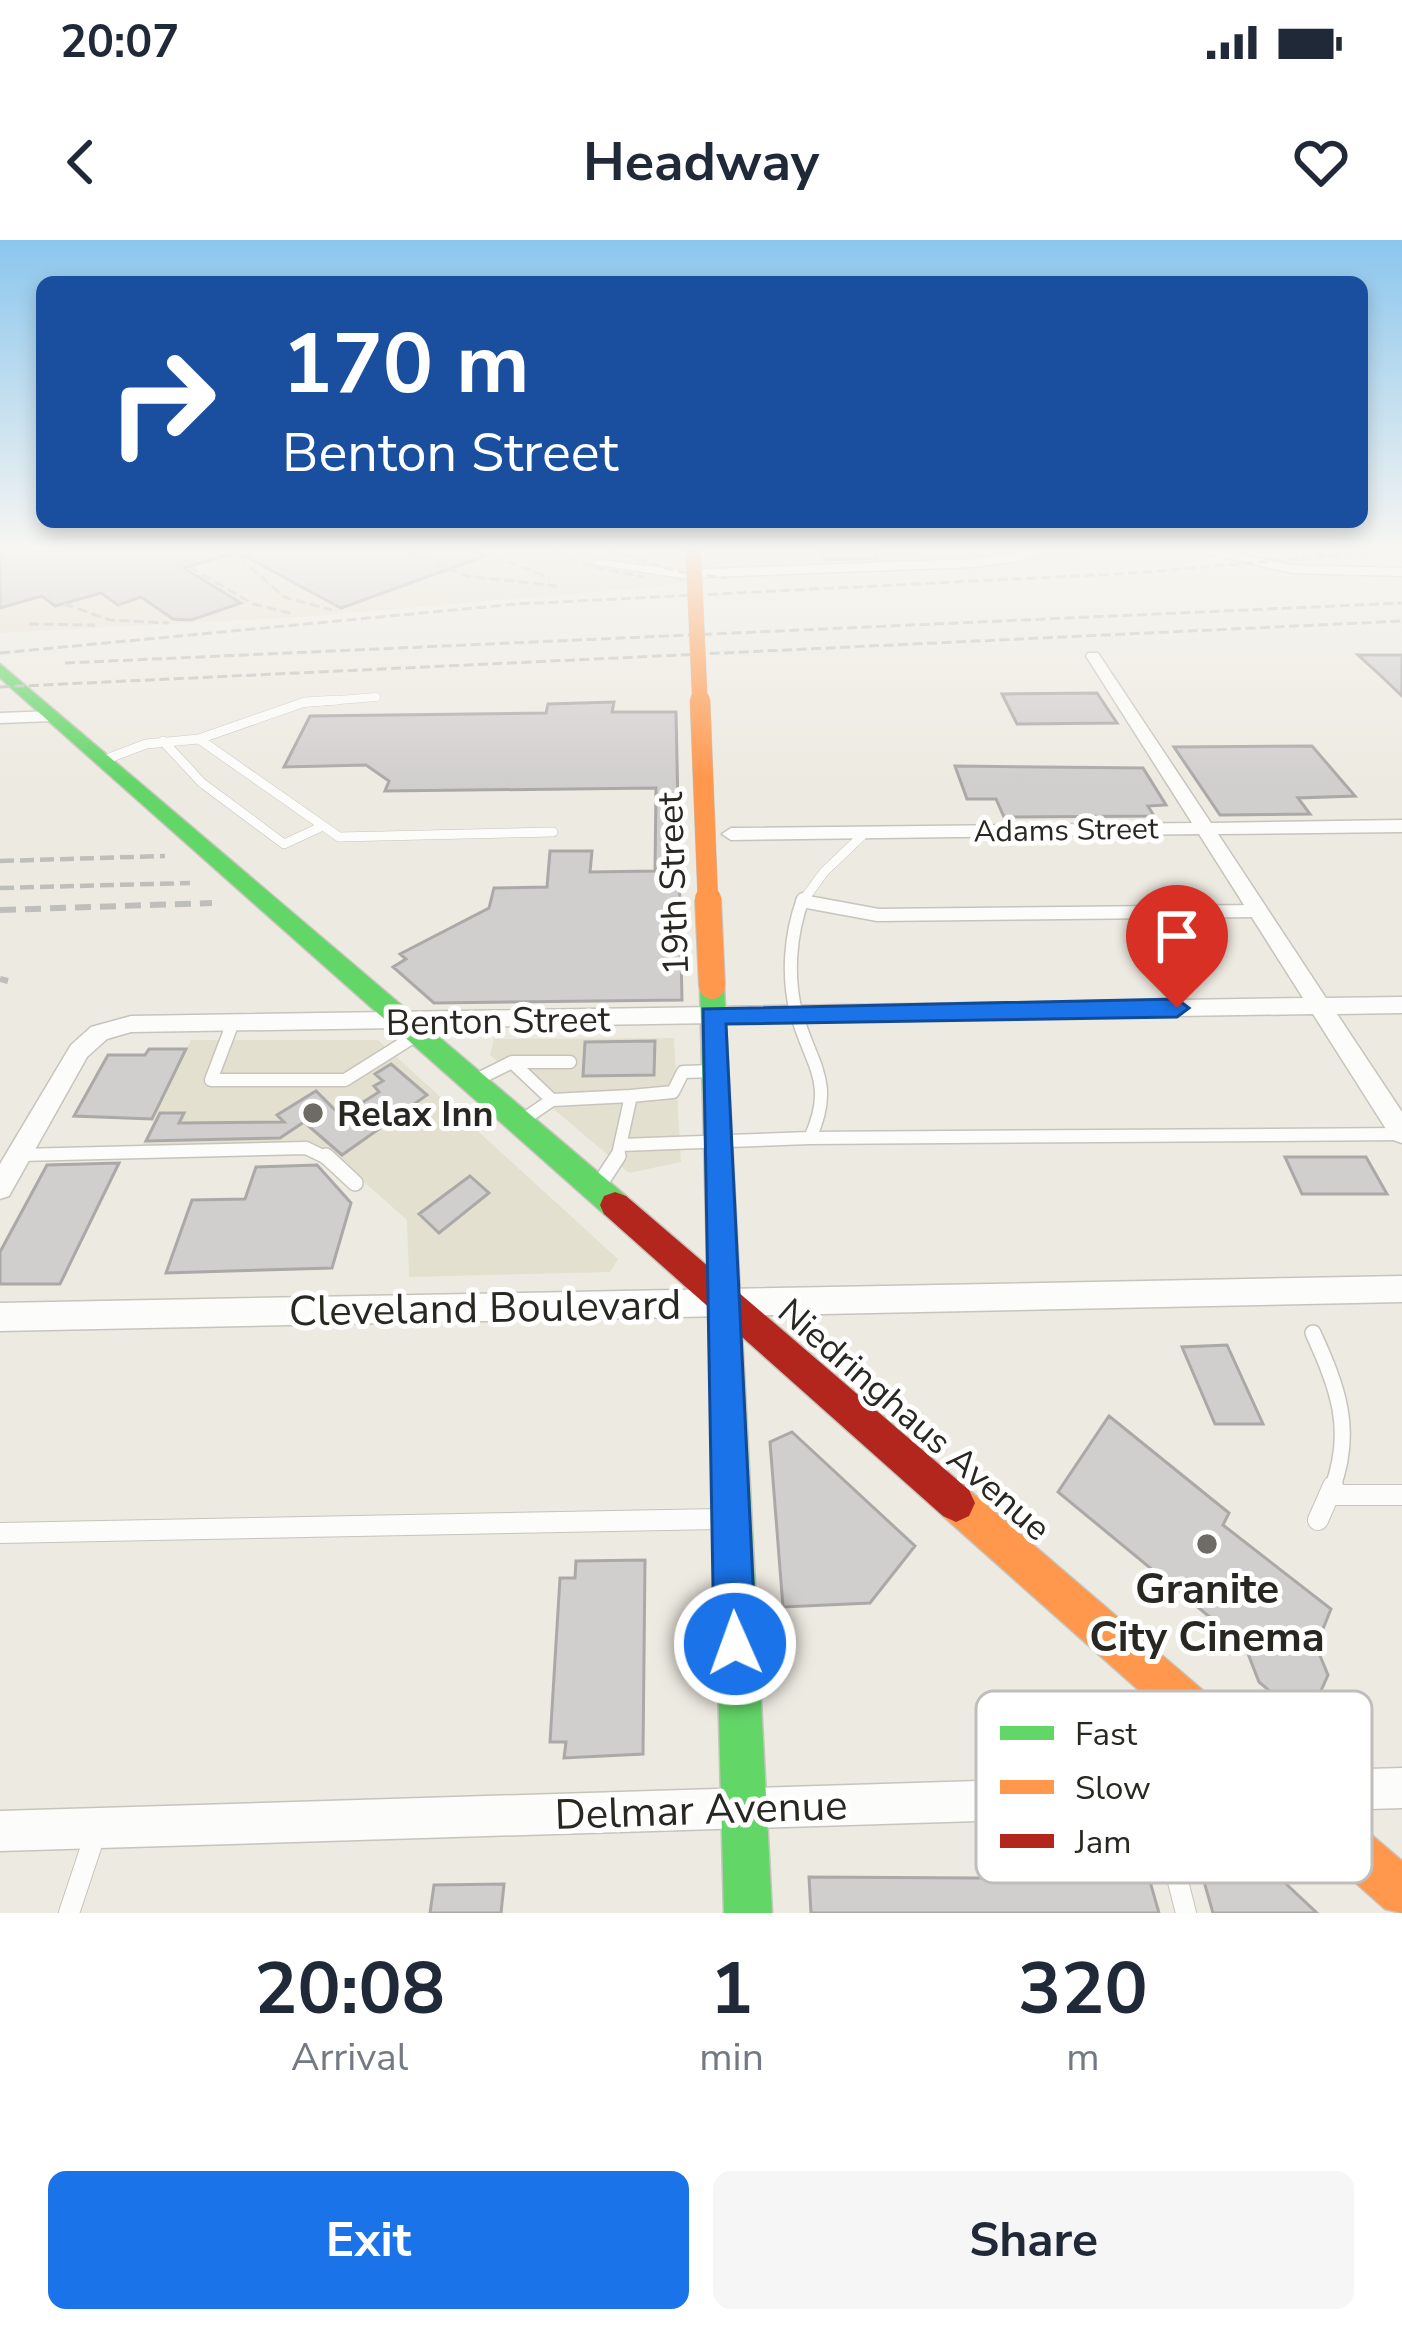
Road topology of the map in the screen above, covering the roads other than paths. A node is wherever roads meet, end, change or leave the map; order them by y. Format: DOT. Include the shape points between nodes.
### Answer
graph roads {
  1 [pos="699,624"];
  2 [pos="1093,656"];
  3 [pos="0,669"];
  4 [pos="376,697"];
  5 [pos="53,716"];
  6 [pos="0,718"];
  7 [pos="199,739"];
  8 [pos="163,740"];
  9 [pos="104,760"];
  10 [pos="323,826"];
  11 [pos="1402,826"];
  12 [pos="1203,829"];
  13 [pos="553,832"];
  14 [pos="866,832"];
  15 [pos="731,834"];
  16 [pos="802,901"];
  17 [pos="1257,911"];
  18 [pos="1402,1005"];
  19 [pos="1319,1006"];
  20 [pos="796,1013"];
  21 [pos="712,1015"];
  22 [pos="232,1025"];
  23 [pos="412,1029"];
  24 [pos="512,1062"];
  25 [pos="570,1062"];
  26 [pos="716,1071"];
  27 [pos="473,1082"];
  28 [pos="631,1096"];
  29 [pos="552,1100"];
  30 [pos="520,1122"];
  31 [pos="1402,1134"];
  32 [pos="810,1138"];
  33 [pos="719,1140"];
  34 [pos="620,1145"];
  35 [pos="18,1155"];
  36 [pos="355,1184"];
  37 [pos="0,1188"];
  38 [pos="596,1189"];
  39 [pos="1402,1289"];
  40 [pos="726,1301"];
  41 [pos="0,1317"];
  42 [pos="1313,1333"];
  43 [pos="1331,1495"];
  44 [pos="1402,1495"];
  45 [pos="732,1519"];
  46 [pos="1318,1520"];
  47 [pos="0,1533"];
  48 [pos="1172,1691"];
  49 [pos="1402,1788"];
  50 [pos="1372,1789"];
  51 [pos="976,1801"];
  52 [pos="744,1807"];
  53 [pos="97,1828"];
  54 [pos="0,1831"];
  55 [pos="1372,1866"];
  56 [pos="1178,1883"];
  57 [pos="1402,1892"];
  58 [pos="69,1913"];
  59 [pos="748,1913"];
  60 [pos="1186,1913"];
  1 -- 21 [label="street, 19th Street, bridge"];
  2 -- 12 [label="street"];
  3 -- 5 [label="street, Niedringhaus Avenue"];
  4 -- 7 [label="lane" via="305,702"];
  5 -- 6 [label="street"];
  5 -- 9 [label="street, Niedringhaus Avenue"];
  7 -- 8 [label="lane"];
  7 -- 10 [label="lane"];
  8 -- 9 [label="lane"];
  8 -- 10 [label="lane" via="202,783 284,844"];
  9 -- 23 [label="street, Niedringhaus Avenue"];
  10 -- 13 [label="lane" via="339,837"];
  11 -- 12 [label="street, Adams Street"];
  12 -- 14 [label="street, Adams Street"];
  12 -- 17 [label="street"];
  14 -- 15 [label="street, Adams Street"];
  14 -- 16 [label="lane"];
  16 -- 17 [label="lane" via="878,915"];
  16 -- 20 [label="lane"];
  17 -- 19 [label="street"];
  18 -- 19 [label="street, Benton Street"];
  19 -- 20 [label="street, Benton Street"];
  19 -- 31 [label="street"];
  20 -- 21 [label="street, Benton Street"];
  20 -- 32 [label="lane" via="826,1082 824,1112"];
  21 -- 23 [label="street, Benton Street"];
  21 -- 26 [label="street, 19th Street"];
  22 -- 23 [label="street, Benton Street"];
  22 -- 23 [label="lane" via="211,1079 345,1080"];
  22 -- 35 [label="street, Benton Street" via="131,1024 99,1033 79,1051"];
  23 -- 27 [label="street, Niedringhaus Avenue"];
  24 -- 25 [label="lane"];
  24 -- 27 [label="lane"];
  24 -- 29 [label="lane"];
  26 -- 28 [label="lane" via="683,1072 673,1092"];
  26 -- 33 [label="street, 19th Street"];
  27 -- 30 [label="street, Niedringhaus Avenue"];
  28 -- 29 [label="lane"];
  28 -- 34 [label="lane"];
  29 -- 30 [label="lane"];
  30 -- 38 [label="street, Niedringhaus Avenue"];
  31 -- 32 [label="lane"];
  32 -- 33 [label="lane"];
  33 -- 34 [label="lane"];
  33 -- 40 [label="street, 19th Street"];
  34 -- 38 [label="lane"];
  35 -- 36 [label="lane" via="306,1148"];
  35 -- 37 [label="street"];
  38 -- 40 [label="street, Niedringhaus Avenue"];
  39 -- 40 [label="street, Cleveland Boulevard"];
  40 -- 41 [label="street, Cleveland Boulevard"];
  40 -- 45 [label="street, 19th Street"];
  40 -- 48 [label="street, Niedringhaus Avenue"];
  42 -- 43 [label="lane" via="1350,1434"];
  43 -- 44 [label="lane"];
  43 -- 46 [label="lane"];
  45 -- 47 [label="lane"];
  45 -- 52 [label="street, 19th Street"];
  49 -- 50 [label="street, Delmar Avenue"];
  51 -- 52 [label="street, Delmar Avenue"];
  52 -- 53 [label="street, Delmar Avenue"];
  52 -- 59 [label="street, 19th Street"];
  53 -- 54 [label="street, Delmar Avenue"];
  53 -- 58 [label="lane"];
  55 -- 57 [label="street, Niedringhaus Avenue"];
  56 -- 60 [label="lane"];
}
